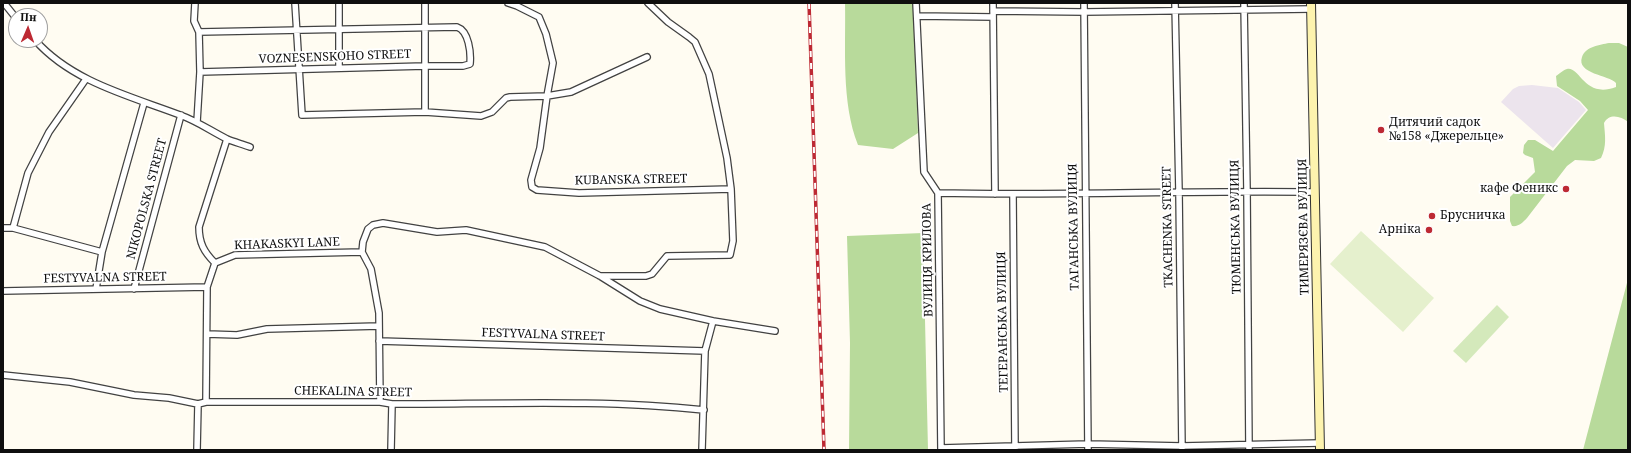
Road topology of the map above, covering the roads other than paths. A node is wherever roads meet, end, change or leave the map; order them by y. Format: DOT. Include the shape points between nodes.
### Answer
graph roads {
  1 [pos="195,3"];
  2 [pos="295,3"];
  3 [pos="339,3"];
  4 [pos="425,3"];
  5 [pos="508,3"];
  6 [pos="648,3"];
  7 [pos="916,3"];
  8 [pos="993,3"];
  9 [pos="1084,3"];
  10 [pos="1175,3"];
  11 [pos="1244,6"];
  12 [pos="1311,6"];
  13 [pos="1176,10"];
  14 [pos="1084,12"];
  15 [pos="993,14"];
  16 [pos="917,16"];
  17 [pos="425,27"];
  18 [pos="297,30"];
  19 [pos="339,30"];
  20 [pos="199,32"];
  21 [pos="44,48"];
  22 [pos="647,57"];
  23 [pos="425,66"];
  24 [pos="339,68"];
  25 [pos="299,69"];
  26 [pos="200,72"];
  27 [pos="86,79"];
  28 [pos="547,96"];
  29 [pos="144,103"];
  30 [pos="425,112"];
  31 [pos="181,115"];
  32 [pos="197,122"];
  33 [pos="227,138"];
  34 [pos="250,147"];
  35 [pos="731,189"];
  36 [pos="1248,191"];
  37 [pos="1179,192"];
  38 [pos="1315,192"];
  39 [pos="938,193"];
  40 [pos="1085,193"];
  41 [pos="995,194"];
  42 [pos="1013,194"];
  43 [pos="3,228"];
  44 [pos="13,228"];
  45 [pos="102,252"];
  46 [pos="362,252"];
  47 [pos="215,263"];
  48 [pos="600,276"];
  49 [pos="207,287"];
  50 [pos="96,289"];
  51 [pos="134,289"];
  52 [pos="3,291"];
  53 [pos="713,321"];
  54 [pos="379,326"];
  55 [pos="775,331"];
  56 [pos="207,334"];
  57 [pos="379,341"];
  58 [pos="705,351"];
  59 [pos="3,375"];
  60 [pos="206,402"];
  61 [pos="380,402"];
  62 [pos="198,404"];
  63 [pos="392,404"];
  64 [pos="704,410"];
  65 [pos="1088,447"];
  66 [pos="1320,447"];
  67 [pos="1015,448"];
  68 [pos="1182,448"];
  69 [pos="1249,448"];
  70 [pos="941,449"];
  71 [pos="198,450"];
  72 [pos="391,450"];
  73 [pos="702,450"];
  1 -- 20 [label="street" via="194,21"];
  2 -- 18 [label="street"];
  3 -- 19 [label="street"];
  4 -- 17 [label="street"];
  5 -- 28 [label="street" via="539,17 553,63"];
  6 -- 35 [label="street" via="695,42 709,74 728,158"];
  7 -- 16 [label="street, ВУЛИЦЯ КРИЛОВА"];
  8 -- 15 [label="street"];
  9 -- 14 [label="street, ТАГАНСЬКА ВУЛИЦЯ"];
  10 -- 13 [label="street, TKACHENKA STREET"];
  11 -- 12 [label="street"];
  11 -- 13 [label="street"];
  11 -- 36 [label="street, ТЮМЕНСЬКА ВУЛИЦЯ"];
  12 -- 38 [label="street, ТИМЕРЯЗЄВА ВУЛИЦЯ"];
  13 -- 14 [label="street"];
  13 -- 37 [label="street, TKACHENKA STREET"];
  14 -- 15 [label="street"];
  14 -- 40 [label="street, ТАГАНСЬКА ВУЛИЦЯ"];
  15 -- 16 [label="street"];
  15 -- 41 [label="street"];
  16 -- 39 [label="street, ВУЛИЦЯ КРИЛОВА" via="924,172"];
  17 -- 19 [label="street"];
  17 -- 23 [label="street"];
  17 -- 23 [label="street, VOZNESENSKOHO STREET" via="462,28 466,33 470,58 470,64 462,66"];
  18 -- 19 [label="street"];
  18 -- 20 [label="street"];
  18 -- 25 [label="street"];
  19 -- 24 [label="street"];
  20 -- 26 [label="street"];
  21 -- 27 [label="street" via="62,64"];
  22 -- 28 [label="street" via="570,92"];
  23 -- 24 [label="street, VOZNESENSKOHO STREET"];
  23 -- 30 [label="street"];
  24 -- 25 [label="street, VOZNESENSKOHO STREET"];
  25 -- 26 [label="street, VOZNESENSKOHO STREET"];
  25 -- 30 [label="street" via="302,115"];
  26 -- 32 [label="street"];
  27 -- 29 [label="street"];
  27 -- 44 [label="street" via="49,132 28,173"];
  28 -- 30 [label="street" via="506,98 499,107 481,116"];
  28 -- 35 [label="street, KUBANSKA STREET" via="540,148 531,180 532,187 537,190 579,193"];
  29 -- 31 [label="street"];
  29 -- 45 [label="street"];
  31 -- 32 [label="street"];
  31 -- 51 [label="street, NIKOPOLSKA STREET"];
  32 -- 33 [label="street"];
  33 -- 34 [label="street"];
  33 -- 47 [label="street" via="199,227 199,236 206,254"];
  35 -- 48 [label="street" via="733,241 730,255 666,256 652,274 646,276"];
  36 -- 37 [label="street"];
  36 -- 38 [label="street"];
  36 -- 69 [label="street, ТЮМЕНСЬКА ВУЛИЦЯ"];
  37 -- 40 [label="street"];
  37 -- 68 [label="street, TKACHENKA STREET"];
  38 -- 66 [label="street, ТИМЕРЯЗЄВА ВУЛИЦЯ"];
  39 -- 41 [label="street"];
  39 -- 70 [label="street, ВУЛИЦЯ КРИЛОВА"];
  40 -- 42 [label="street"];
  40 -- 65 [label="street, ТАГАНСЬКА ВУЛИЦЯ"];
  41 -- 42 [label="street"];
  42 -- 67 [label="street, ТЕГЕРАНСЬКА ВУЛИЦЯ"];
  43 -- 44 [label="street"];
  44 -- 45 [label="street"];
  45 -- 50 [label="street"];
  46 -- 47 [label="street, KHAKASKYI LANE" via="235,255"];
  46 -- 48 [label="street" via="363,242 372,225 383,223 437,232 466,230 545,247"];
  46 -- 54 [label="street" via="371,268"];
  47 -- 49 [label="street"];
  48 -- 53 [label="street" via="640,301"];
  49 -- 51 [label="street, FESTYVALNA STREET"];
  49 -- 56 [label="street"];
  50 -- 51 [label="street, FESTYVALNA STREET"];
  50 -- 52 [label="street, FESTYVALNA STREET"];
  53 -- 55 [label="street"];
  53 -- 58 [label="street"];
  54 -- 56 [label="street" via="267,328 237,335"];
  54 -- 57 [label="street"];
  56 -- 60 [label="street"];
  57 -- 58 [label="street, FESTYVALNA STREET"];
  57 -- 61 [label="street"];
  58 -- 64 [label="street"];
  59 -- 62 [label="street, CHEKALINA STREET" via="70,382"];
  60 -- 61 [label="street, CHEKALINA STREET"];
  60 -- 62 [label="street, CHEKALINA STREET"];
  61 -- 63 [label="street, CHEKALINA STREET"];
  62 -- 71 [label="street"];
  63 -- 64 [label="street, CHEKALINA STREET" via="664,406"];
  63 -- 72 [label="street"];
  64 -- 73 [label="street"];
  65 -- 67 [label="street"];
  65 -- 68 [label="street"];
  66 -- 69 [label="street"];
  67 -- 70 [label="street"];
  68 -- 69 [label="street"];
}
